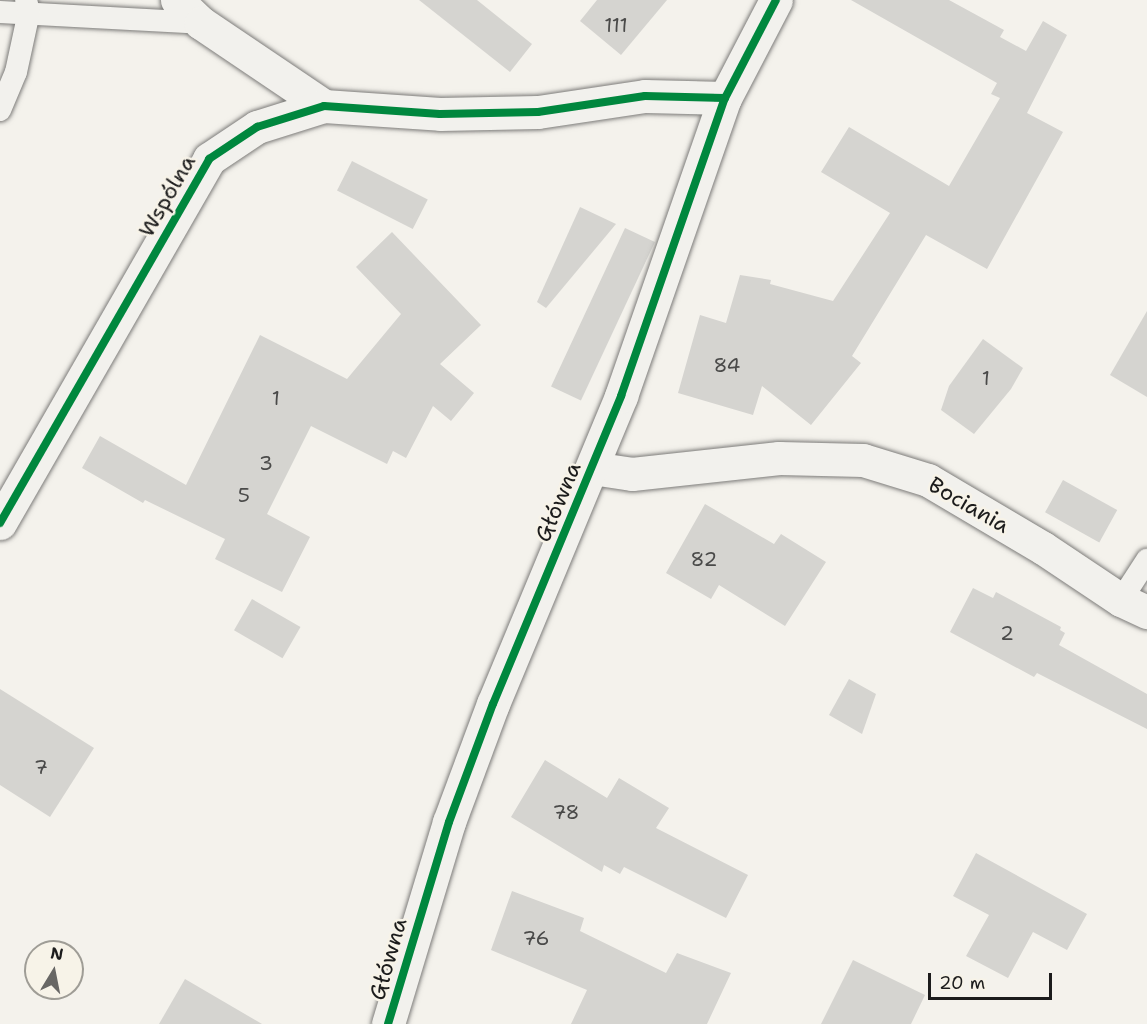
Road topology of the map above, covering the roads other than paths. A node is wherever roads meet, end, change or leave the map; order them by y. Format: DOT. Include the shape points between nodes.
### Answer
graph roads {
  1 [pos="177,0"];
  2 [pos="776,0"];
  3 [pos="28,6"];
  4 [pos="0,12"];
  5 [pos="201,23"];
  6 [pos="725,98"];
  7 [pos="324,106"];
  8 [pos="0,110"];
  9 [pos="592,468"];
  10 [pos="0,523"];
  11 [pos="1147,560"];
  12 [pos="1134,606"];
  13 [pos="388,1024"];
  1 -- 5 [label="street"];
  2 -- 6 [label="street, Główna"];
  3 -- 4 [label="lane"];
  3 -- 5 [label="lane"];
  3 -- 8 [label="lane" via="16,72"];
  5 -- 7 [label="street"];
  6 -- 7 [label="street, Wspólna" via="645,96 517,112 440,114"];
  6 -- 9 [label="street, Główna"];
  7 -- 10 [label="street, Wspólna" via="257,127 209,159"];
  9 -- 12 [label="street, Bociania" via="632,474 779,458 863,460 928,480"];
  9 -- 13 [label="street, Główna" via="493,704 449,822"];
  11 -- 12 [label="lane"];
}
